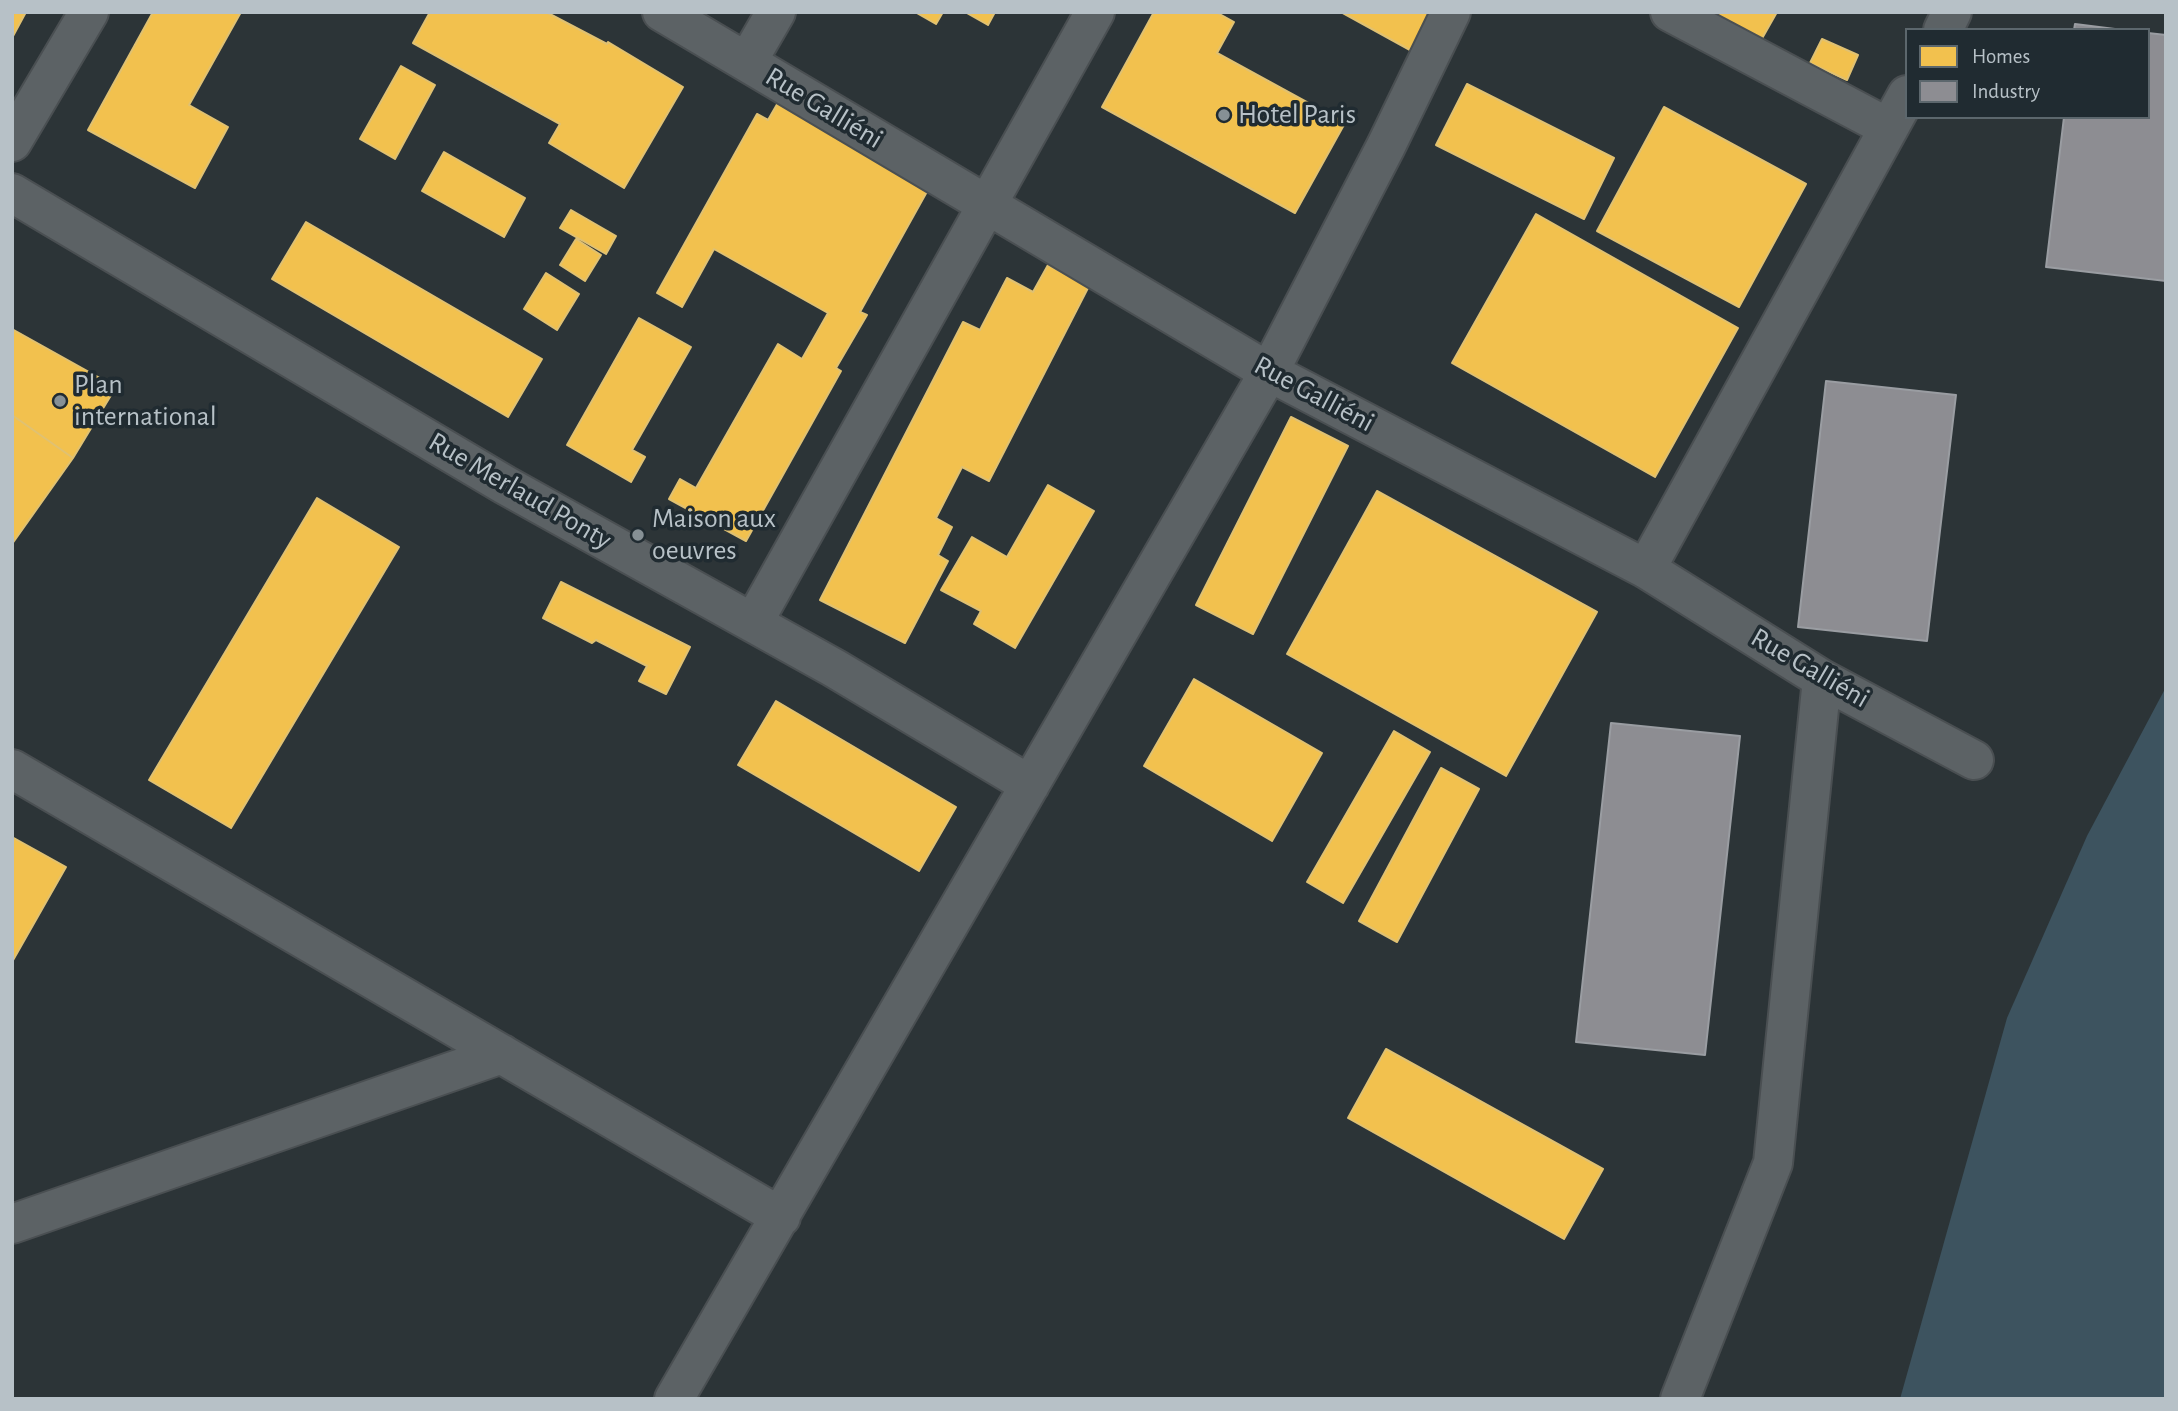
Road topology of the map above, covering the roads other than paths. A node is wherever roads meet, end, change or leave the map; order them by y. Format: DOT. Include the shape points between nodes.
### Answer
graph roads {
  1 [pos="89,12"];
  2 [pos="662,12"];
  3 [pos="776,12"];
  4 [pos="1095,12"];
  5 [pos="1451,12"];
  6 [pos="1670,12"];
  7 [pos="1952,12"];
  8 [pos="1944,28"];
  9 [pos="747,62"];
  10 [pos="1905,99"];
  11 [pos="1889,128"];
  12 [pos="12,142"];
  13 [pos="12,193"];
  14 [pos="987,205"];
  15 [pos="1269,372"];
  16 [pos="1646,569"];
  17 [pos="753,623"];
  18 [pos="1822,679"];
  19 [pos="1974,760"];
  20 [pos="12,769"];
  21 [pos="1030,785"];
  22 [pos="502,1054"];
  23 [pos="780,1217"];
  24 [pos="12,1224"];
  25 [pos="674,1399"];
  26 [pos="1680,1399"];
  1 -- 12 [label="street"];
  2 -- 9 [label="street, Rue Galliéni"];
  3 -- 9 [label="street"];
  4 -- 14 [label="street"];
  5 -- 15 [label="street"];
  6 -- 11 [label="street"];
  7 -- 8 [label="street"];
  9 -- 14 [label="street, Rue Galliéni"];
  10 -- 11 [label="street"];
  11 -- 16 [label="street"];
  13 -- 17 [label="street, Rue Merlaud Ponty" via="505,485"];
  14 -- 15 [label="street, Rue Galliéni"];
  14 -- 17 [label="street"];
  15 -- 16 [label="street, Rue Galliéni"];
  15 -- 21 [label="street"];
  16 -- 18 [label="street, Rue Galliéni"];
  17 -- 21 [label="street, Rue Merlaud Ponty"];
  18 -- 19 [label="street, Rue Galliéni"];
  18 -- 26 [label="street" via="1773,1163"];
  20 -- 22 [label="street"];
  21 -- 23 [label="street"];
  22 -- 23 [label="street"];
  22 -- 24 [label="street"];
  23 -- 25 [label="street"];
}
